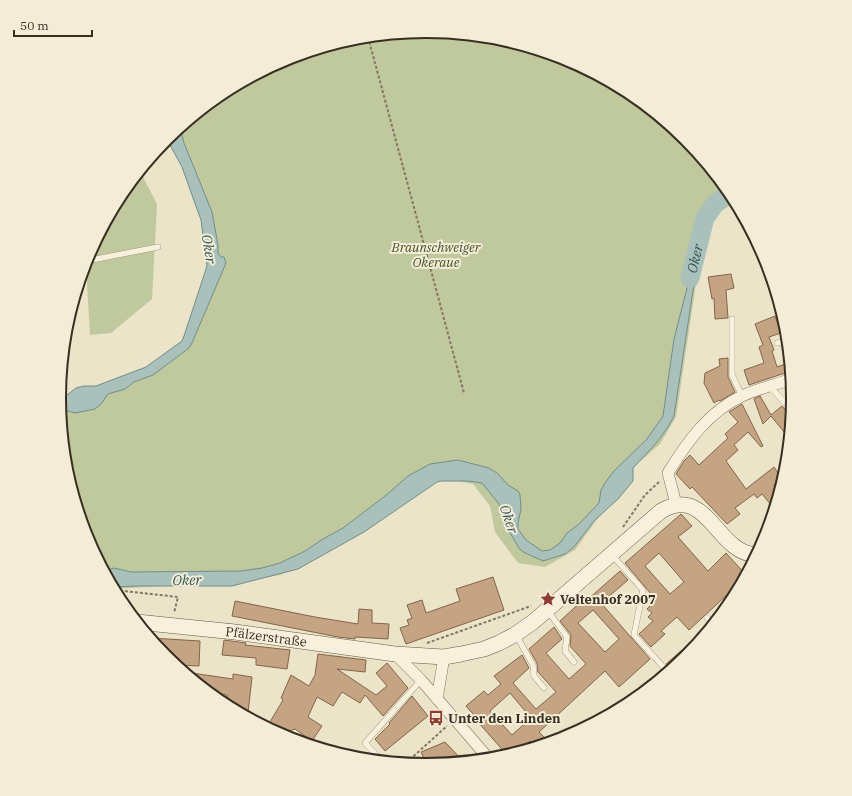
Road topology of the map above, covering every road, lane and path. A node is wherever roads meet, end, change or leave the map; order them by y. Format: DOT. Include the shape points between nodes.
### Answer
graph roads {
  1 [pos="370,43"];
  2 [pos="158,247"];
  3 [pos="93,260"];
  4 [pos="732,319"];
  5 [pos="781,342"];
  6 [pos="777,343"];
  7 [pos="785,381"];
  8 [pos="770,387"];
  9 [pos="464,393"];
  10 [pos="742,396"];
  11 [pos="786,403"];
  12 [pos="668,473"];
  13 [pos="676,504"];
  14 [pos="620,530"];
  15 [pos="750,554"];
  16 [pos="612,555"];
  17 [pos="122,591"];
  18 [pos="542,607"];
  19 [pos="707,618"];
  20 [pos="709,620"];
  21 [pos="145,623"];
  22 [pos="171,626"];
  23 [pos="516,634"];
  24 [pos="425,644"];
  25 [pos="395,654"];
  26 [pos="444,657"];
  27 [pos="574,662"];
  28 [pos="664,668"];
  29 [pos="421,680"];
  30 [pos="544,688"];
  31 [pos="437,699"];
  32 [pos="454,720"];
  33 [pos="484,753"];
  34 [pos="376,754"];
  35 [pos="412,757"];
  1 -- 9 [label="path"];
  2 -- 3 [label="lane"];
  4 -- 10 [label="lane" via="732,375"];
  5 -- 6 [label="lane"];
  7 -- 8 [label="street"];
  8 -- 10 [label="street"];
  8 -- 11 [label="lane"];
  10 -- 12 [label="street" via="703,424"];
  12 -- 13 [label="street"];
  12 -- 14 [label="path" via="645,495"];
  13 -- 15 [label="street" via="693,507 733,545 744,553"];
  13 -- 16 [label="street" via="661,511"];
  16 -- 18 [label="street"];
  16 -- 28 [label="lane" via="643,590 634,635"];
  17 -- 22 [label="path" via="178,596"];
  18 -- 23 [label="street"];
  18 -- 24 [label="path"];
  18 -- 27 [label="lane" via="567,636 565,651"];
  19 -- 20 [label="lane"];
  21 -- 22 [label="street, Pfälzerstraße"];
  22 -- 25 [label="street, Pfälzerstraße"];
  23 -- 26 [label="street" via="484,649"];
  23 -- 30 [label="lane" via="533,665 534,676"];
  25 -- 26 [label="street"];
  25 -- 29 [label="street"];
  26 -- 31 [label="street"];
  29 -- 31 [label="street"];
  29 -- 34 [label="lane" via="365,743"];
  31 -- 32 [label="street"];
  32 -- 33 [label="street"];
  32 -- 35 [label="path"];
}
